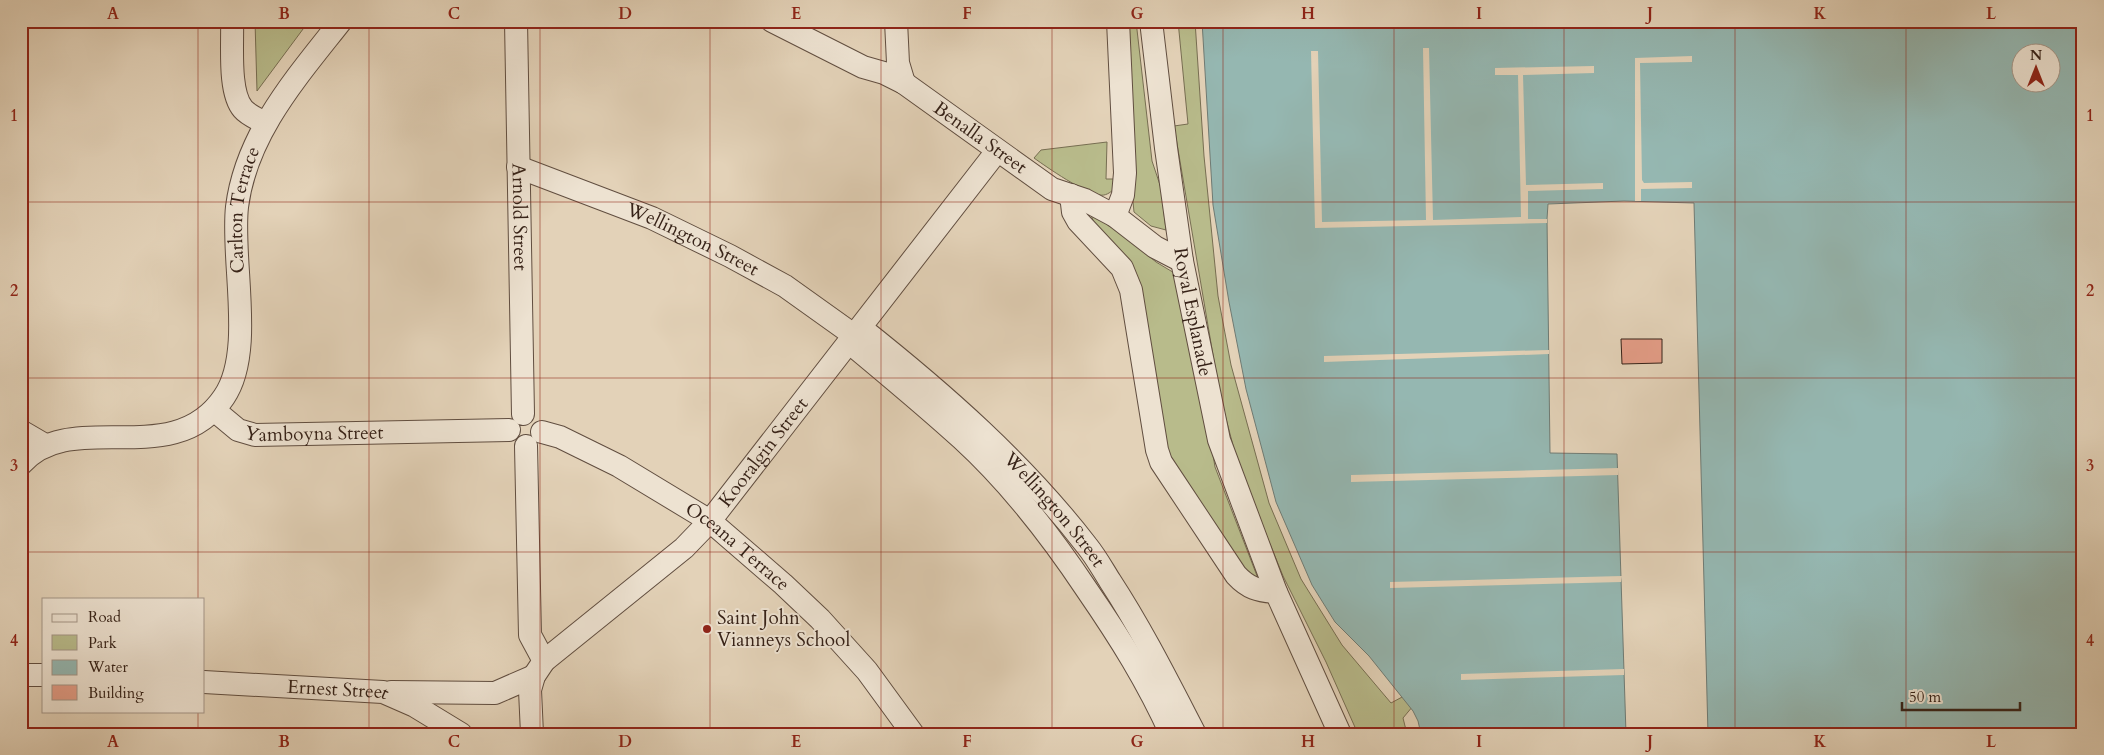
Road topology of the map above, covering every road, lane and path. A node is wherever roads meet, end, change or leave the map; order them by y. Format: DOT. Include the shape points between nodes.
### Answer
graph roads {
  1 [pos="232,21"];
  2 [pos="341,21"];
  3 [pos="516,21"];
  4 [pos="772,21"];
  5 [pos="896,21"];
  6 [pos="1118,21"];
  7 [pos="1150,21"];
  8 [pos="904,83"];
  9 [pos="265,123"];
  10 [pos="997,151"];
  11 [pos="518,167"];
  12 [pos="1071,195"];
  13 [pos="1115,216"];
  14 [pos="1182,261"];
  15 [pos="855,336"];
  16 [pos="214,410"];
  17 [pos="516,422"];
  18 [pos="21,431"];
  19 [pos="534,439"];
  20 [pos="45,445"];
  21 [pos="21,464"];
  22 [pos="710,521"];
  23 [pos="1276,592"];
  24 [pos="539,668"];
  25 [pos="21,675"];
  26 [pos="42,675"];
  27 [pos="205,682"];
  28 [pos="382,692"];
  29 [pos="1333,731"];
  30 [pos="461,734"];
  31 [pos="532,734"];
  32 [pos="913,734"];
  33 [pos="1171,734"];
  34 [pos="1195,734"];
  1 -- 9 [label="street, Carlton Terrace" via="236,97 243,110"];
  2 -- 9 [label="street"];
  3 -- 11 [label="street, Arnold Street"];
  4 -- 8 [label="street, Benalla Street" via="863,67"];
  5 -- 8 [label="street" via="898,63"];
  6 -- 13 [label="street" via="1125,173 1123,195"];
  7 -- 14 [label="street, Royal Esplanade"];
  8 -- 10 [label="street, Benalla Street"];
  9 -- 16 [label="street, Carlton Terrace" via="246,170 237,208 237,362 230,387"];
  10 -- 12 [label="street, Benalla Street" via="1052,189"];
  10 -- 15 [label="street, Kooralgin Street"];
  11 -- 15 [label="street, Wellington Street" via="652,218 730,256 785,286"];
  11 -- 17 [label="street, Arnold Street"];
  12 -- 13 [label="street, Benalla Street"];
  12 -- 23 [label="street" via="1078,221 1122,268 1130,290 1161,462 1236,575 1246,586"];
  13 -- 14 [label="street, Benalla Street" via="1154,247"];
  14 -- 23 [label="street, Royal Esplanade" via="1218,440"];
  15 -- 22 [label="street, Kooralgin Street"];
  15 -- 33 [label="street, Wellington Street" via="963,440 1058,547 1114,630 1146,683"];
  15 -- 34 [label="street, Wellington Street" via="915,371 973,422 1039,489 1088,548 1136,622"];
  16 -- 17 [label="street, Yamboyna Street" via="238,430 255,435"];
  16 -- 20 [label="street" via="185,430 158,437 69,440"];
  17 -- 19 [label="street" via="510,436 515,443"];
  17 -- 19 [label="street" via="532,415 537,418 541,426"];
  18 -- 20 [label="street"];
  19 -- 22 [label="street, Oceana Terrace" via="552,433 619,466"];
  19 -- 24 [label="street" via="530,636"];
  20 -- 21 [label="street"];
  22 -- 24 [label="street, Kooralgin Street" via="684,548"];
  22 -- 32 [label="street, Oceana Terrace" via="820,619 867,671"];
  23 -- 29 [label="street, Royal Esplanade"];
  24 -- 28 [label="street, Kooralgin Street" via="495,694"];
  24 -- 31 [label="street" via="530,690"];
  25 -- 26 [label="street"];
  27 -- 28 [label="street, Ernest Street"];
  28 -- 30 [label="street, Ernest Street" via="415,706"];
}
